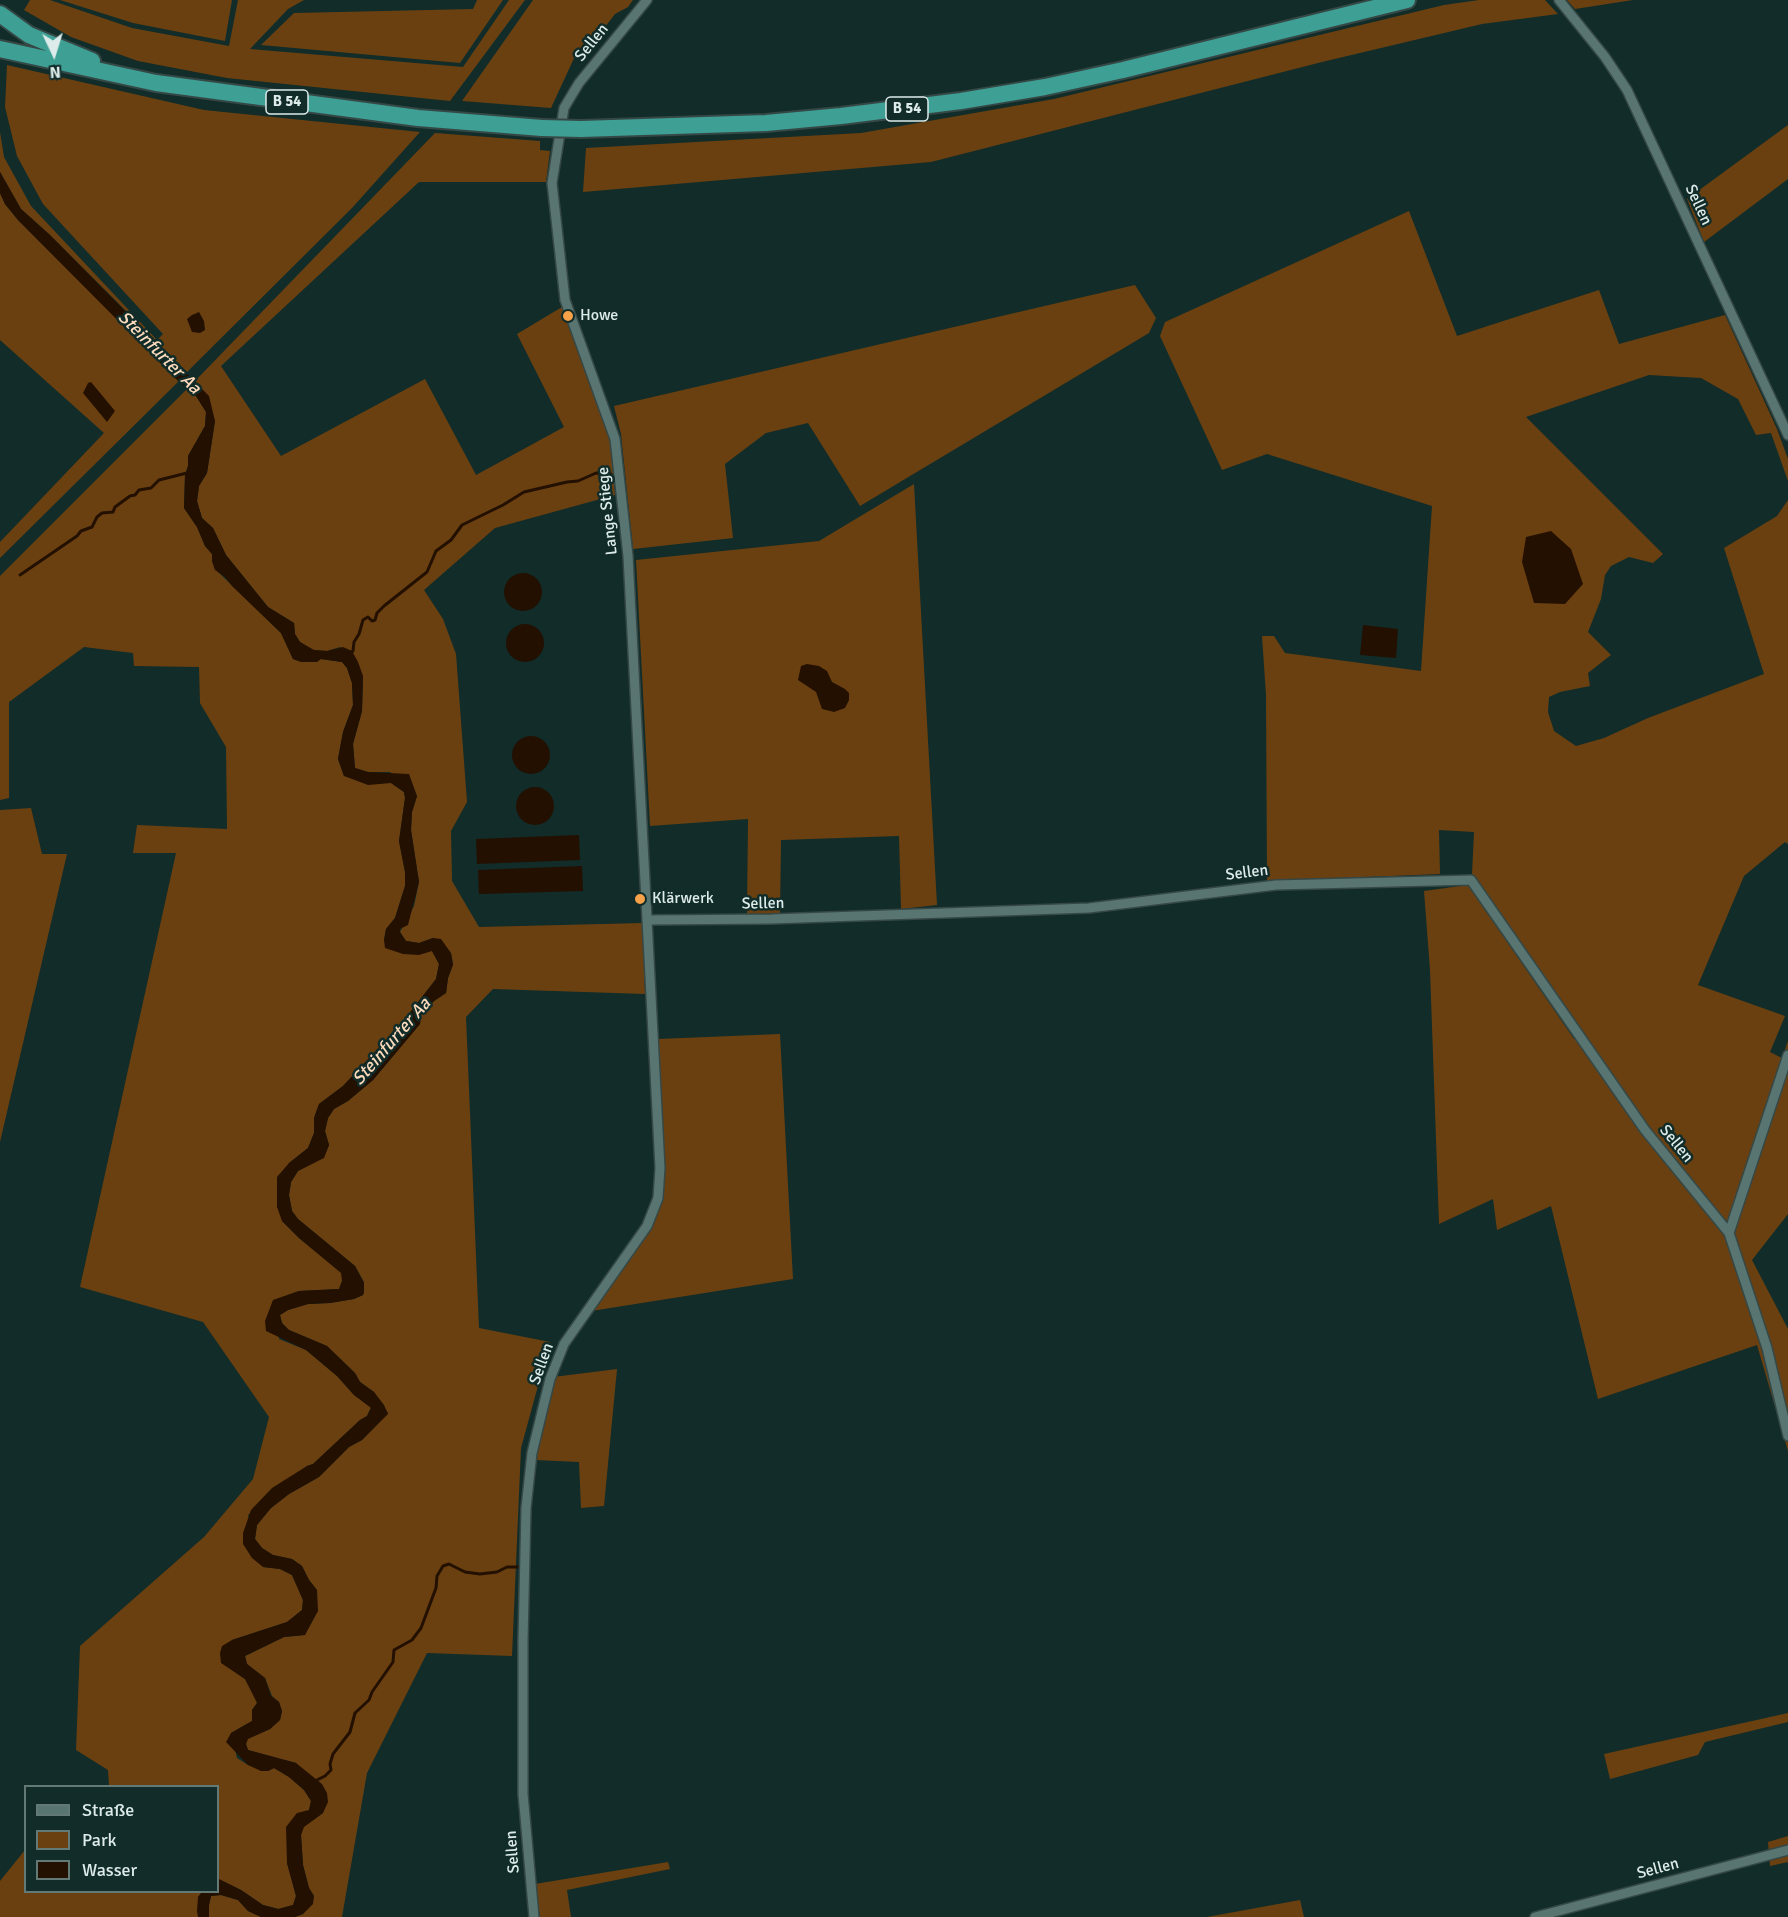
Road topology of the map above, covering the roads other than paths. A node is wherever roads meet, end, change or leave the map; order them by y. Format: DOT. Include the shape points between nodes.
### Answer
graph roads {
  1 [pos="647,0"];
  2 [pos="1407,0"];
  3 [pos="1559,0"];
  4 [pos="0,14"];
  5 [pos="0,49"];
  6 [pos="156,83"];
  7 [pos="564,108"];
  8 [pos="1788,435"];
  9 [pos="649,920"];
  10 [pos="1788,1055"];
  11 [pos="1729,1233"];
  12 [pos="1788,1436"];
  13 [pos="1788,1850"];
  14 [pos="534,1917"];
  15 [pos="1535,1917"];
  1 -- 7 [label="street, Sellen" via="579,83"];
  2 -- 6 [label="highway, B 54, bridge" via="1045,87 961,101 766,123 542,128 418,118"];
  3 -- 8 [label="street, Sellen" via="1627,90"];
  4 -- 6 [label="highway" via="29,35"];
  5 -- 6 [label="highway, B 54"];
  7 -- 9 [label="street, Lange Stiege" via="552,183 554,211 565,300 615,439 628,556"];
  9 -- 11 [label="street, Sellen" via="1089,908 1276,885 1471,880 1645,1130"];
  9 -- 14 [label="street, Sellen" via="658,1198 647,1226 564,1344 550,1379 531,1464 522,1641 524,1805"];
  10 -- 11 [label="street"];
  11 -- 12 [label="street, Sellen" via="1767,1348"];
  13 -- 15 [label="street, Sellen"];
}
